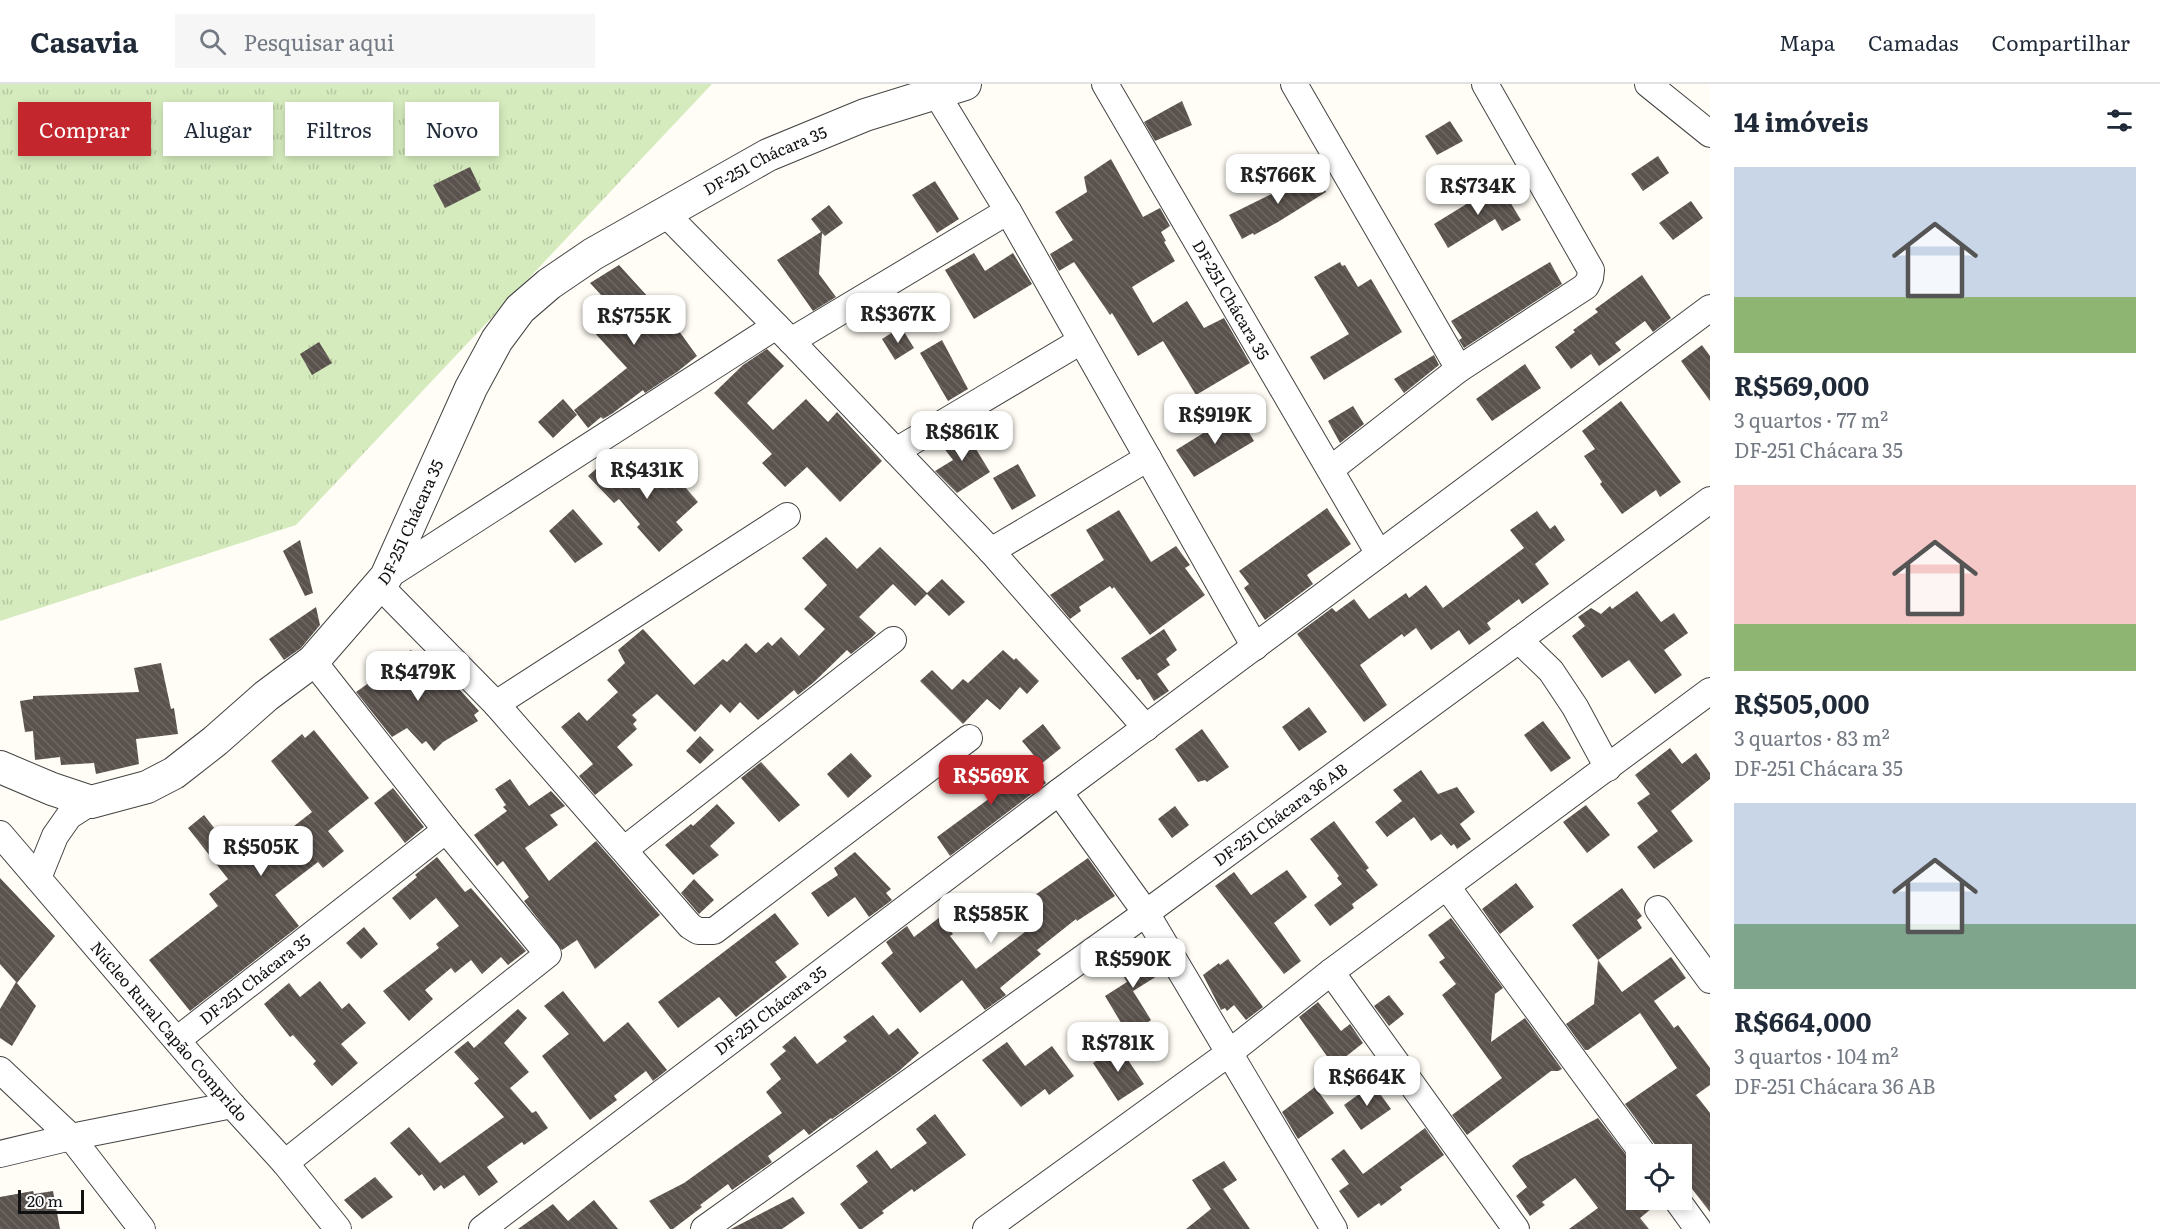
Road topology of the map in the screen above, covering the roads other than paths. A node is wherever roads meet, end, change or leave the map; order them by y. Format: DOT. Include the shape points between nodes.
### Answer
graph roads {
  1 [pos="1105,84"];
  2 [pos="1294,84"];
  3 [pos="1485,84"];
  4 [pos="1648,84"];
  5 [pos="951,89"];
  6 [pos="1710,134"];
  7 [pos="1008,211"];
  8 [pos="665,213"];
  9 [pos="1710,308"];
  10 [pos="783,333"];
  11 [pos="1081,341"];
  12 [pos="1459,369"];
  13 [pos="896,451"];
  14 [pos="1148,458"];
  15 [pos="1331,469"];
  16 [pos="1710,500"];
  17 [pos="787,516"];
  18 [pos="991,551"];
  19 [pos="1379,554"];
  20 [pos="383,582"];
  21 [pos="893,640"];
  22 [pos="1519,640"];
  23 [pos="1255,647"];
  24 [pos="313,661"];
  25 [pos="1710,691"];
  26 [pos="496,704"];
  27 [pos="1146,728"];
  28 [pos="969,738"];
  29 [pos="0,766"];
  30 [pos="1608,768"];
  31 [pos="1059,792"];
  32 [pos="91,802"];
  33 [pos="446,830"];
  34 [pos="0,834"];
  35 [pos="625,849"];
  36 [pos="38,878"];
  37 [pos="1447,887"];
  38 [pos="1658,909"];
  39 [pos="1146,913"];
  40 [pos="1331,972"];
  41 [pos="1710,980"];
  42 [pos="177,1040"];
  43 [pos="1229,1053"];
  44 [pos="0,1070"];
  45 [pos="231,1106"];
  46 [pos="71,1137"];
  47 [pos="1636,1144"];
  48 [pos="0,1154"];
  49 [pos="285,1163"];
  50 [pos="1684,1210"];
  51 [pos="1710,1225"];
  52 [pos="142,1229"];
  53 [pos="338,1229"];
  54 [pos="482,1229"];
  55 [pos="704,1229"];
  56 [pos="986,1229"];
  57 [pos="1335,1229"];
  58 [pos="1516,1229"];
  59 [pos="1698,1229"];
  60 [pos="1705,1229"];
  1 -- 15 [label="street, DF-251 Chácara 35"];
  2 -- 12 [label="street"];
  3 -- 12 [label="street" via="1591,270 1586,286"];
  4 -- 6 [label="street"];
  5 -- 7 [label="street, DF-251 Chácara 35"];
  5 -- 8 [label="street, DF-251 Chácara 35" via="865,116 768,155"];
  7 -- 10 [label="street, DF-251 Chácara 35"];
  7 -- 11 [label="street, DF-251 Chácara 35"];
  8 -- 10 [label="street"];
  8 -- 20 [label="street, DF-251 Chácara 35" via="593,254 514,316 471,388"];
  9 -- 19 [label="street, DF-251 Chácara 35"];
  10 -- 13 [label="street"];
  10 -- 20 [label="street, DF-251 Chácara 35"];
  11 -- 13 [label="street"];
  11 -- 14 [label="street, DF-251 Chácara 35"];
  12 -- 15 [label="street"];
  13 -- 18 [label="street"];
  14 -- 18 [label="street"];
  14 -- 23 [label="street, DF-251 Chácara 35"];
  15 -- 19 [label="street, DF-251 Chácara 35"];
  16 -- 22 [label="street, DF-251 Chácara 36 AB"];
  17 -- 26 [label="street"];
  18 -- 27 [label="street"];
  19 -- 23 [label="street, DF-251 Chácara 35"];
  20 -- 24 [label="street"];
  20 -- 26 [label="street"];
  21 -- 35 [label="street"];
  22 -- 30 [label="street" via="1551,671"];
  22 -- 39 [label="street, DF-251 Chácara 36 AB"];
  23 -- 27 [label="street, DF-251 Chácara 35"];
  24 -- 32 [label="street" via="174,772 147,787"];
  24 -- 33 [label="street"];
  25 -- 30 [label="street"];
  26 -- 35 [label="street"];
  27 -- 31 [label="street, DF-251 Chácara 35"];
  28 -- 35 [label="street" via="714,931 698,931 690,926"];
  29 -- 32 [label="street"];
  30 -- 37 [label="street"];
  31 -- 39 [label="street"];
  31 -- 54 [label="street, DF-251 Chácara 35"];
  32 -- 36 [label="street" via="69,816 55,836"];
  33 -- 42 [label="street, DF-251 Chácara 35"];
  33 -- 49 [label="street" via="548,954"];
  34 -- 36 [label="street, Núcleo Rural Capão Comprido"];
  36 -- 42 [label="street, Núcleo Rural Capão Comprido"];
  37 -- 40 [label="street"];
  37 -- 47 [label="street"];
  38 -- 41 [label="street"];
  39 -- 43 [label="street"];
  39 -- 55 [label="street"];
  40 -- 43 [label="street"];
  40 -- 58 [label="street"];
  42 -- 45 [label="street, Núcleo Rural Capão Comprido"];
  43 -- 56 [label="street"];
  43 -- 57 [label="street"];
  44 -- 46 [label="street"];
  45 -- 46 [label="street"];
  45 -- 49 [label="street, Núcleo Rural Capão Comprido"];
  46 -- 48 [label="street"];
  46 -- 52 [label="street"];
  49 -- 53 [label="street, Núcleo Rural Capão Comprido"];
  50 -- 59 [label="street"];
  51 -- 60 [label="street"];
}
